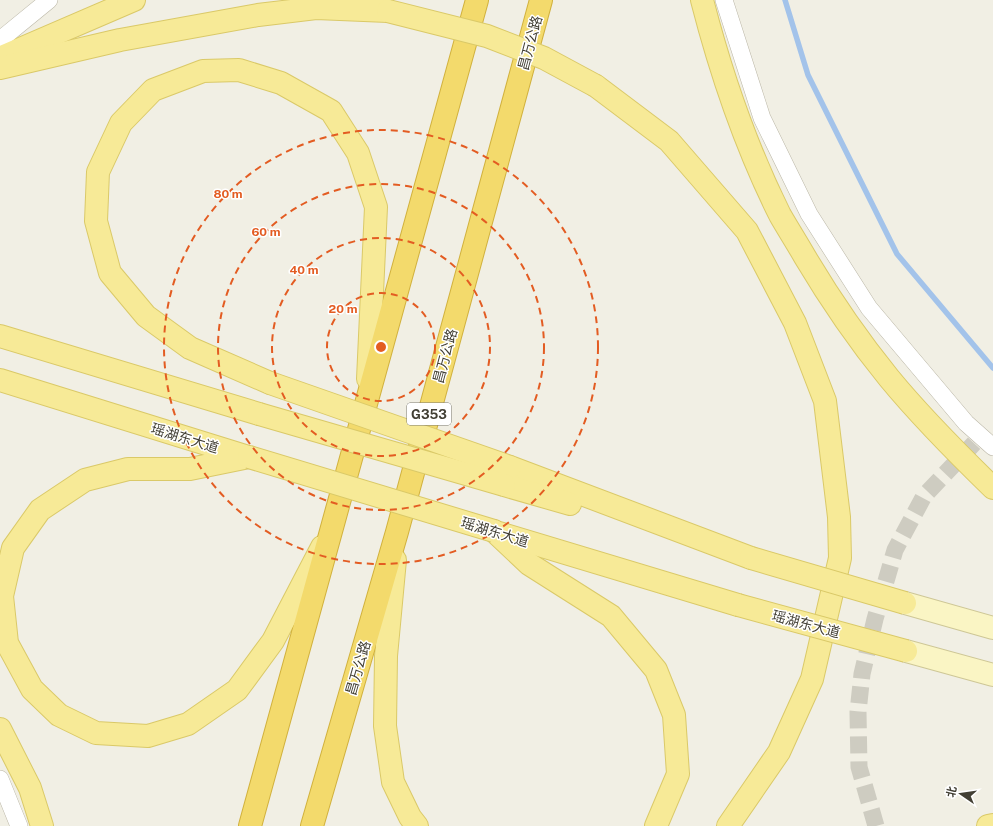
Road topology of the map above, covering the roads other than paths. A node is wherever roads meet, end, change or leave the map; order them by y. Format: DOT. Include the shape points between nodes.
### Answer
graph roads {
  1 [pos="50,0"];
  2 [pos="134,0"];
  3 [pos="478,0"];
  4 [pos="541,0"];
  5 [pos="702,0"];
  6 [pos="724,0"];
  7 [pos="0,40"];
  8 [pos="0,58"];
  9 [pos="0,68"];
  10 [pos="0,336"];
  11 [pos="0,380"];
  12 [pos="367,399"];
  13 [pos="993,447"];
  14 [pos="249,457"];
  15 [pos="507,476"];
  16 [pos="993,488"];
  17 [pos="332,526"];
  18 [pos="494,531"];
  19 [pos="397,532"];
  20 [pos="993,628"];
  21 [pos="993,675"];
  22 [pos="0,729"];
  23 [pos="0,779"];
  24 [pos="11,820"];
  25 [pos="993,825"];
  26 [pos="42,826"];
  27 [pos="250,826"];
  28 [pos="312,826"];
  29 [pos="417,826"];
  30 [pos="656,826"];
  31 [pos="728,826"];
  32 [pos="988,826"];
  1 -- 7 [label="street"];
  2 -- 8 [label="main road"];
  3 -- 12 [label="highway"];
  4 -- 19 [label="highway, 昌万公路 / G353"];
  5 -- 16 [label="main road" via="714,47 743,133 781,216 822,286 890,379 949,445"];
  6 -- 13 [label="street" via="762,118 809,214 869,308 966,423"];
  9 -- 31 [label="main road, bridge" via="120,40 258,15 316,8 388,11 487,36 544,58 596,86 669,141 747,231 795,323 825,401 839,517 840,558 812,679 779,752"];
  10 -- 15 [label="main road, bridge" via="259,414"];
  11 -- 14 [label="main road, 瑶湖东大道"];
  12 -- 15 [label="main road, bridge" via="376,207 358,153 332,111 281,83 239,70 203,70 153,90 121,123 98,172 96,221 110,273 146,316 190,348 270,383"];
  12 -- 17 [label="highway"];
  14 -- 17 [label="main road" via="190,469 128,469 92,478 40,510 13,548 2,596 7,644 32,690 59,715 96,734 148,736 188,724 237,690 273,641"];
  14 -- 18 [label="main road, 瑶湖东大道, bridge"];
  15 -- 20 [label="main road, bridge" via="751,558"];
  17 -- 27 [label="highway"];
  18 -- 21 [label="main road, 瑶湖东大道, bridge" via="738,605"];
  18 -- 30 [label="main road" via="529,564 611,616 656,670 674,715 678,774"];
  19 -- 28 [label="highway, 昌万公路 / G353"];
  19 -- 29 [label="main road" via="386,656 385,726 393,782"];
  22 -- 26 [label="main road" via="30,788"];
  23 -- 24 [label="street"];
  25 -- 32 [label="main road"];
}
